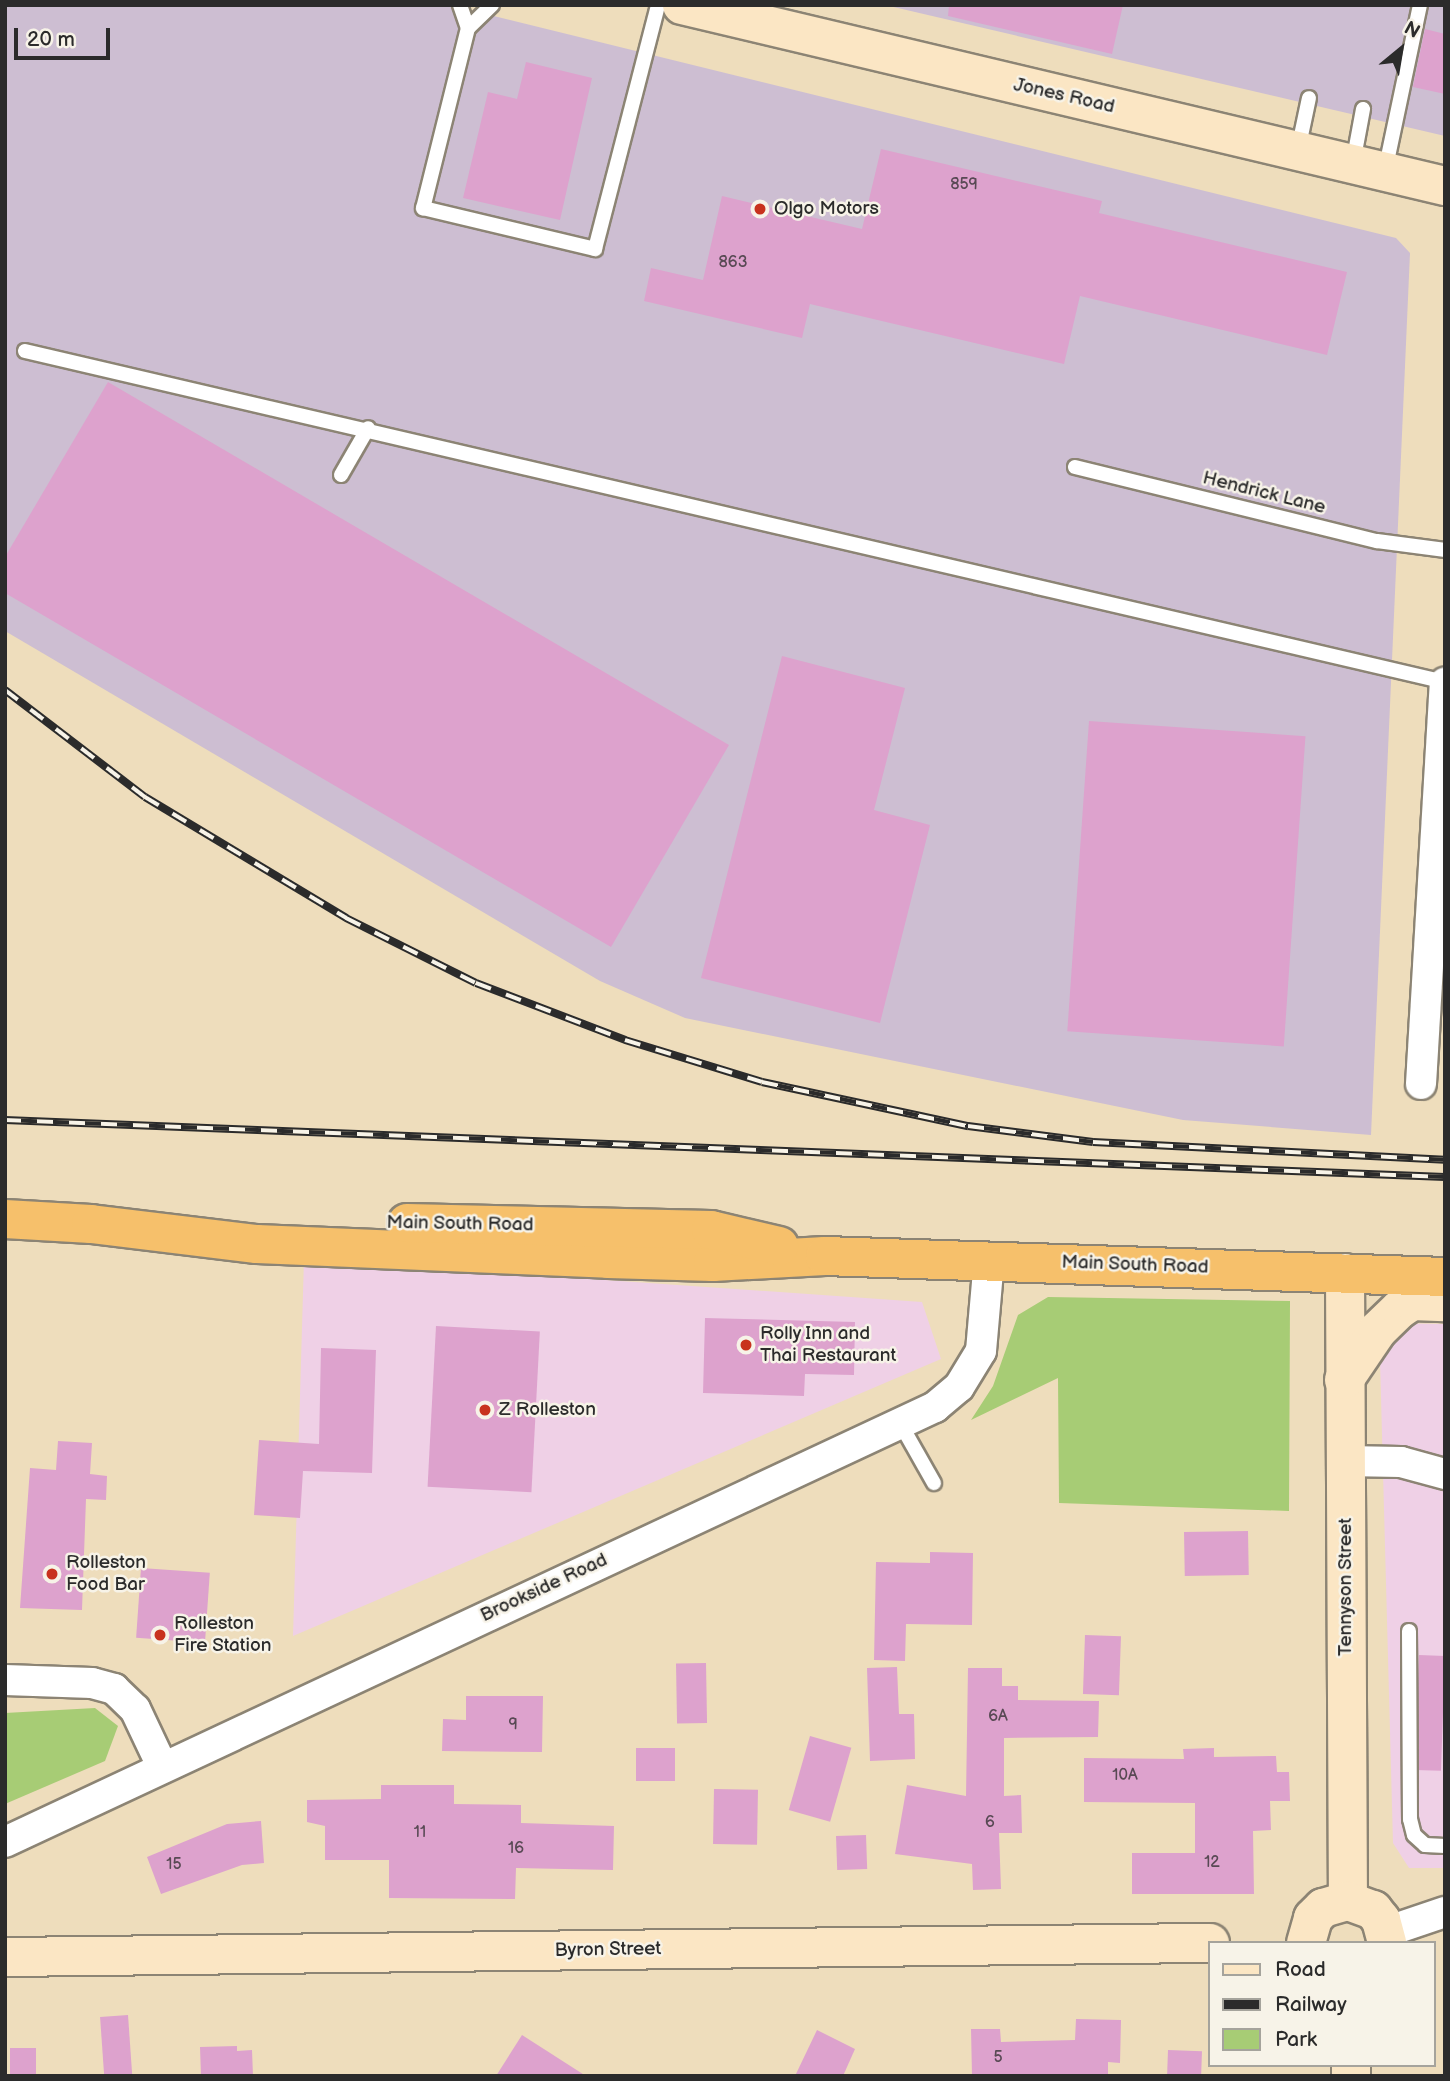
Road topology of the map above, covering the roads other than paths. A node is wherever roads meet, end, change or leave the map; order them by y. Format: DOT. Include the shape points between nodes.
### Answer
graph roads {
  1 [pos="460,5"];
  2 [pos="492,5"];
  3 [pos="658,5"];
  4 [pos="682,5"];
  5 [pos="1420,5"];
  6 [pos="468,28"];
  7 [pos="1309,98"];
  8 [pos="1363,109"];
  9 [pos="1297,151"];
  10 [pos="1368,168"];
  11 [pos="1445,186"];
  12 [pos="25,351"];
  13 [pos="368,428"];
  14 [pos="1075,467"];
  15 [pos="341,475"];
  16 [pos="1445,550"];
  17 [pos="1445,683"];
  18 [pos="1421,1084"];
  19 [pos="5,1219"];
  20 [pos="989,1260"];
  21 [pos="1345,1273"];
  22 [pos="1445,1277"];
  23 [pos="1445,1303"];
  24 [pos="1344,1380"];
  25 [pos="900,1423"];
  26 [pos="1345,1461"];
  27 [pos="1445,1475"];
  28 [pos="934,1483"];
  29 [pos="1409,1631"];
  30 [pos="5,1680"];
  31 [pos="162,1766"];
  32 [pos="5,1842"];
  33 [pos="1445,1846"];
  34 [pos="1348,1901"];
  35 [pos="1445,1912"];
  36 [pos="1386,1938"];
  37 [pos="1307,1941"];
  38 [pos="1208,1943"];
  39 [pos="5,1957"];
  1 -- 6 [label="lane"];
  2 -- 6 [label="lane"];
  3 -- 6 [label="lane" via="595,249 423,208"];
  4 -- 9 [label="street, Jones Road"];
  5 -- 10 [label="lane"];
  7 -- 9 [label="lane"];
  8 -- 10 [label="lane"];
  9 -- 10 [label="street, Jones Road"];
  10 -- 11 [label="street, Jones Road"];
  12 -- 13 [label="lane"];
  13 -- 15 [label="lane"];
  13 -- 17 [label="lane"];
  14 -- 16 [label="lane, Hendrick Lane" via="1377,541"];
  17 -- 18 [label="street"];
  19 -- 20 [label="highway, Main South Road" via="91,1224 257,1244 713,1262 825,1256"];
  20 -- 21 [label="highway, Main South Road"];
  20 -- 25 [label="street, Brookside Road" via="984,1340 974,1366 949,1397"];
  21 -- 22 [label="highway, Main South Road"];
  21 -- 24 [label="street, Tennyson Street"];
  23 -- 24 [label="street" via="1412,1301 1388,1319"];
  24 -- 26 [label="street, Tennyson Street"];
  25 -- 28 [label="lane"];
  25 -- 31 [label="street, Brookside Road"];
  26 -- 27 [label="street" via="1402,1462"];
  26 -- 34 [label="street, Tennyson Street"];
  29 -- 33 [label="lane" via="1410,1819 1414,1835 1424,1845"];
  30 -- 31 [label="street" via="92,1683 114,1689 135,1709"];
  31 -- 32 [label="street, Brookside Road"];
  34 -- 36 [label="street" via="1373,1910"];
  34 -- 37 [label="street" via="1323,1908 1313,1918"];
  35 -- 36 [label="street"];
  38 -- 39 [label="street, Byron Street"];
}
